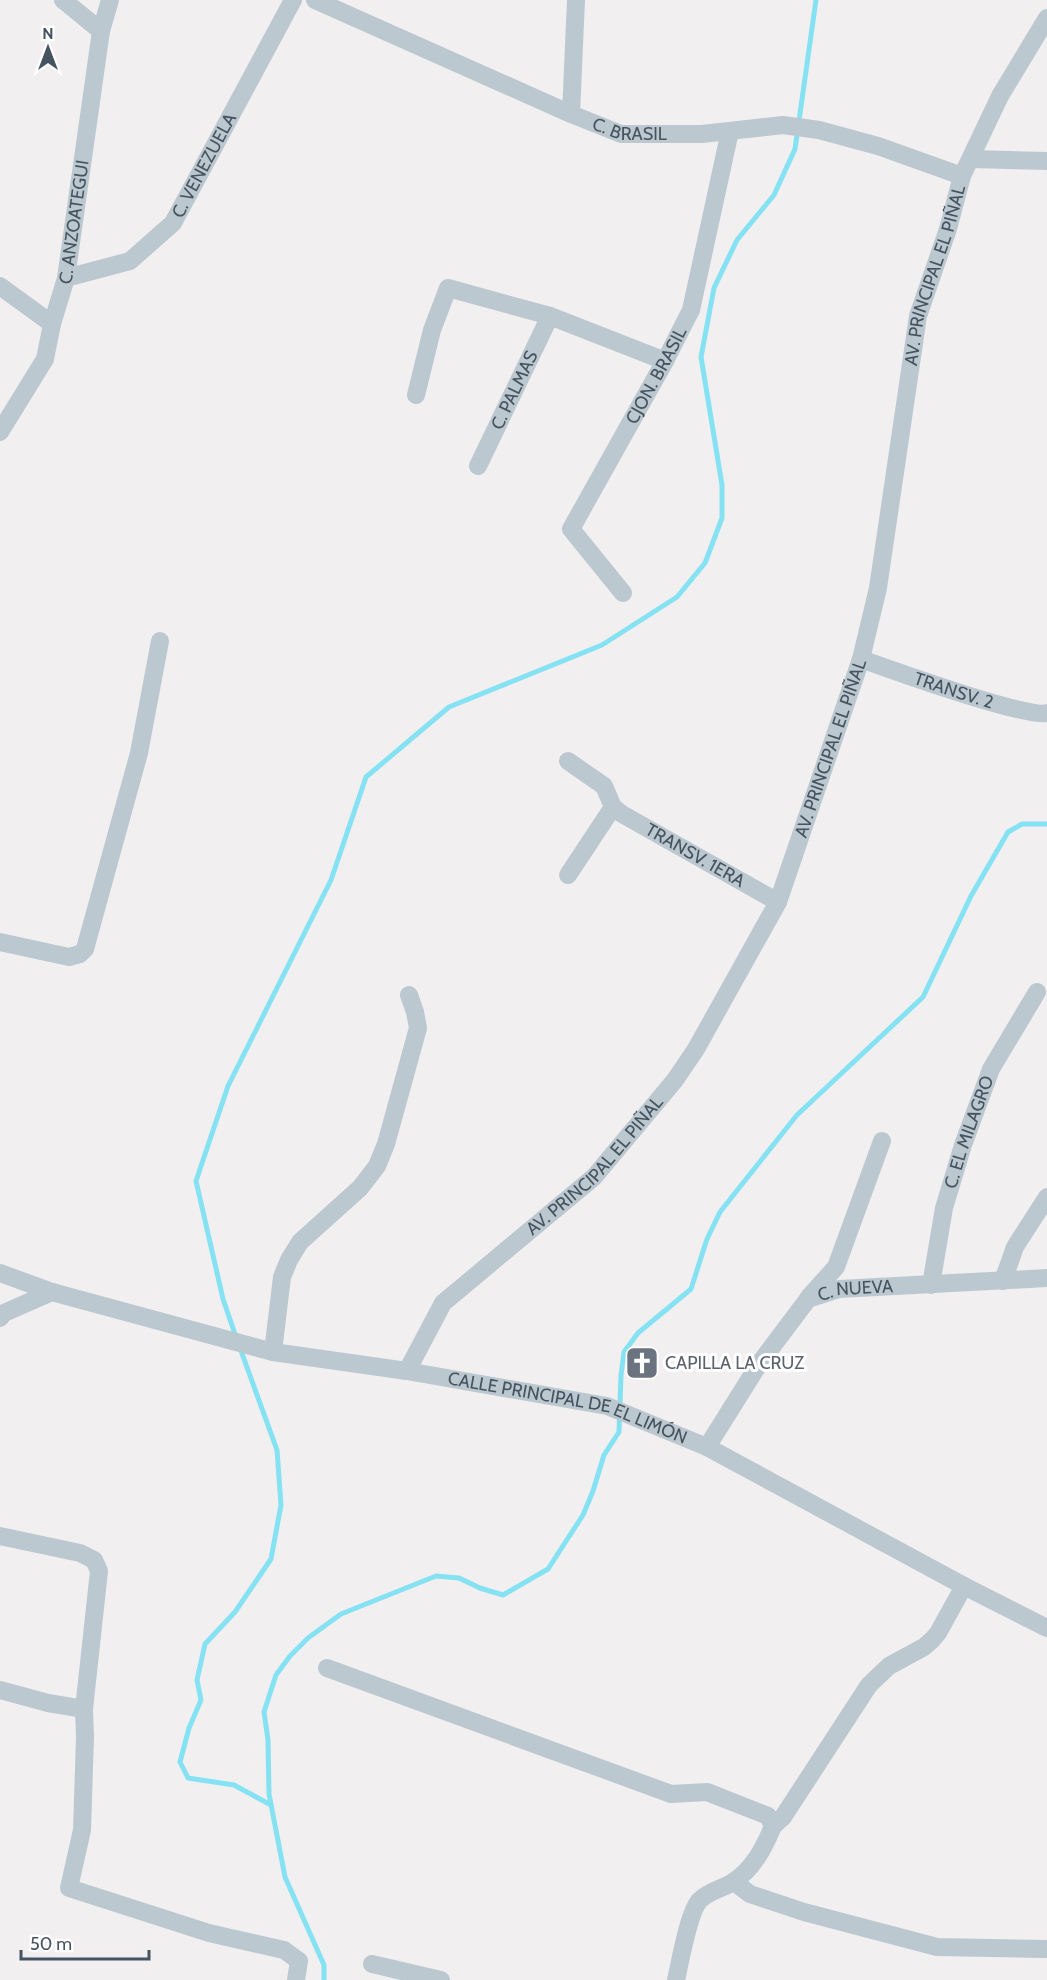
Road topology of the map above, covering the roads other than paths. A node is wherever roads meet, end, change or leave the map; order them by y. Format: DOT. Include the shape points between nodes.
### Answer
graph roads {
  1 [pos="63,0"];
  2 [pos="110,0"];
  3 [pos="293,0"];
  4 [pos="315,0"];
  5 [pos="576,0"];
  6 [pos="1047,18"];
  7 [pos="101,31"];
  8 [pos="571,114"];
  9 [pos="730,130"];
  10 [pos="971,159"];
  11 [pos="1047,161"];
  12 [pos="962,176"];
  13 [pos="66,278"];
  14 [pos="0,286"];
  15 [pos="550,316"];
  16 [pos="52,324"];
  17 [pos="665,361"];
  18 [pos="416,394"];
  19 [pos="0,432"];
  20 [pos="478,466"];
  21 [pos="623,593"];
  22 [pos="160,641"];
  23 [pos="861,659"];
  24 [pos="1047,713"];
  25 [pos="568,761"];
  26 [pos="613,807"];
  27 [pos="568,875"];
  28 [pos="778,902"];
  29 [pos="0,942"];
  30 [pos="1037,992"];
  31 [pos="409,995"];
  32 [pos="882,1141"];
  33 [pos="1047,1197"];
  34 [pos="0,1273"];
  35 [pos="1047,1278"];
  36 [pos="1003,1281"];
  37 [pos="932,1285"];
  38 [pos="52,1292"];
  39 [pos="808,1299"];
  40 [pos="0,1318"];
  41 [pos="273,1352"];
  42 [pos="407,1371"];
  43 [pos="707,1447"];
  44 [pos="0,1536"];
  45 [pos="964,1586"];
  46 [pos="1047,1628"];
  47 [pos="327,1668"];
  48 [pos="0,1690"];
  49 [pos="84,1709"];
  50 [pos="773,1826"];
  51 [pos="734,1882"];
  52 [pos="1047,1949"];
  53 [pos="372,1964"];
  54 [pos="296,1980"];
  55 [pos="441,1980"];
  56 [pos="676,1980"];
  1 -- 7 [label="street"];
  2 -- 7 [label="street, C. ANZOATEGUI"];
  3 -- 13 [label="street, C. VENEZUELA" via="173,223 130,261"];
  4 -- 8 [label="street, C. BRASIL"];
  5 -- 8 [label="street"];
  6 -- 10 [label="street, AV. PRINCIPAL EL PIÑAL" via="1000,96"];
  7 -- 13 [label="street, C. ANZOATEGUI"];
  8 -- 9 [label="street, C. BRASIL" via="621,134 702,135"];
  9 -- 12 [label="street, C. BRASIL" via="787,125 809,129 878,146"];
  9 -- 17 [label="street, CJON. BRASIL" via="690,310"];
  10 -- 11 [label="street"];
  10 -- 12 [label="street, AV. PRINCIPAL EL PIÑAL"];
  12 -- 23 [label="street, AV. PRINCIPAL EL PIÑAL" via="918,316 878,588"];
  13 -- 16 [label="street, C. ANZOATEGUI"];
  14 -- 16 [label="street"];
  15 -- 17 [label="street"];
  15 -- 18 [label="street" via="448,288 432,330"];
  15 -- 20 [label="street, C. PALMAS"];
  16 -- 19 [label="street, C. ANZOATEGUI" via="45,359"];
  17 -- 21 [label="street, CJON. BRASIL" via="571,529"];
  22 -- 29 [label="street" via="139,753 86,949 69,957"];
  23 -- 24 [label="street, TRANSV. 2" via="984,700 1030,713"];
  23 -- 28 [label="street, AV. PRINCIPAL EL PIÑAL"];
  25 -- 26 [label="street" via="604,786"];
  26 -- 27 [label="street"];
  26 -- 28 [label="street, TRANSV. 1ERA"];
  28 -- 42 [label="street, AV. PRINCIPAL EL PIÑAL" via="675,1080 594,1177 442,1303"];
  30 -- 37 [label="street, C. EL MILAGRO" via="991,1070 963,1145 944,1208"];
  31 -- 41 [label="street" via="418,1028 386,1144 377,1166 360,1188 300,1242 289,1260 282,1277"];
  32 -- 39 [label="street" via="836,1268"];
  33 -- 36 [label="street" via="1015,1247"];
  34 -- 38 [label="street, CALLE PRINCIPAL DE EL LIMÓN"];
  35 -- 36 [label="street, C. NUEVA"];
  36 -- 37 [label="street, C. NUEVA"];
  37 -- 39 [label="street, C. NUEVA" via="839,1289"];
  38 -- 40 [label="street"];
  38 -- 41 [label="street, CALLE PRINCIPAL DE EL LIMÓN"];
  39 -- 43 [label="street, C. NUEVA" via="759,1364"];
  41 -- 42 [label="street, CALLE PRINCIPAL DE EL LIMÓN"];
  42 -- 43 [label="street, CALLE PRINCIPAL DE EL LIMÓN" via="609,1407"];
  43 -- 45 [label="street, CALLE PRINCIPAL DE EL LIMÓN"];
  44 -- 49 [label="street" via="80,1553 94,1560 99,1570"];
  45 -- 46 [label="street, CALLE PRINCIPAL DE EL LIMÓN"];
  45 -- 50 [label="street" via="932,1640 889,1666 869,1685 783,1817"];
  47 -- 50 [label="street" via="671,1794 707,1792 722,1797 768,1816"];
  48 -- 49 [label="street"];
  49 -- 54 [label="street" via="82,1830 69,1888 209,1933 284,1950 299,1961"];
  50 -- 51 [label="street" via="751,1867"];
  51 -- 52 [label="street" via="750,1894 804,1912 937,1947"];
  51 -- 56 [label="street" via="698,1901"];
  53 -- 55 [label="street"];
}
